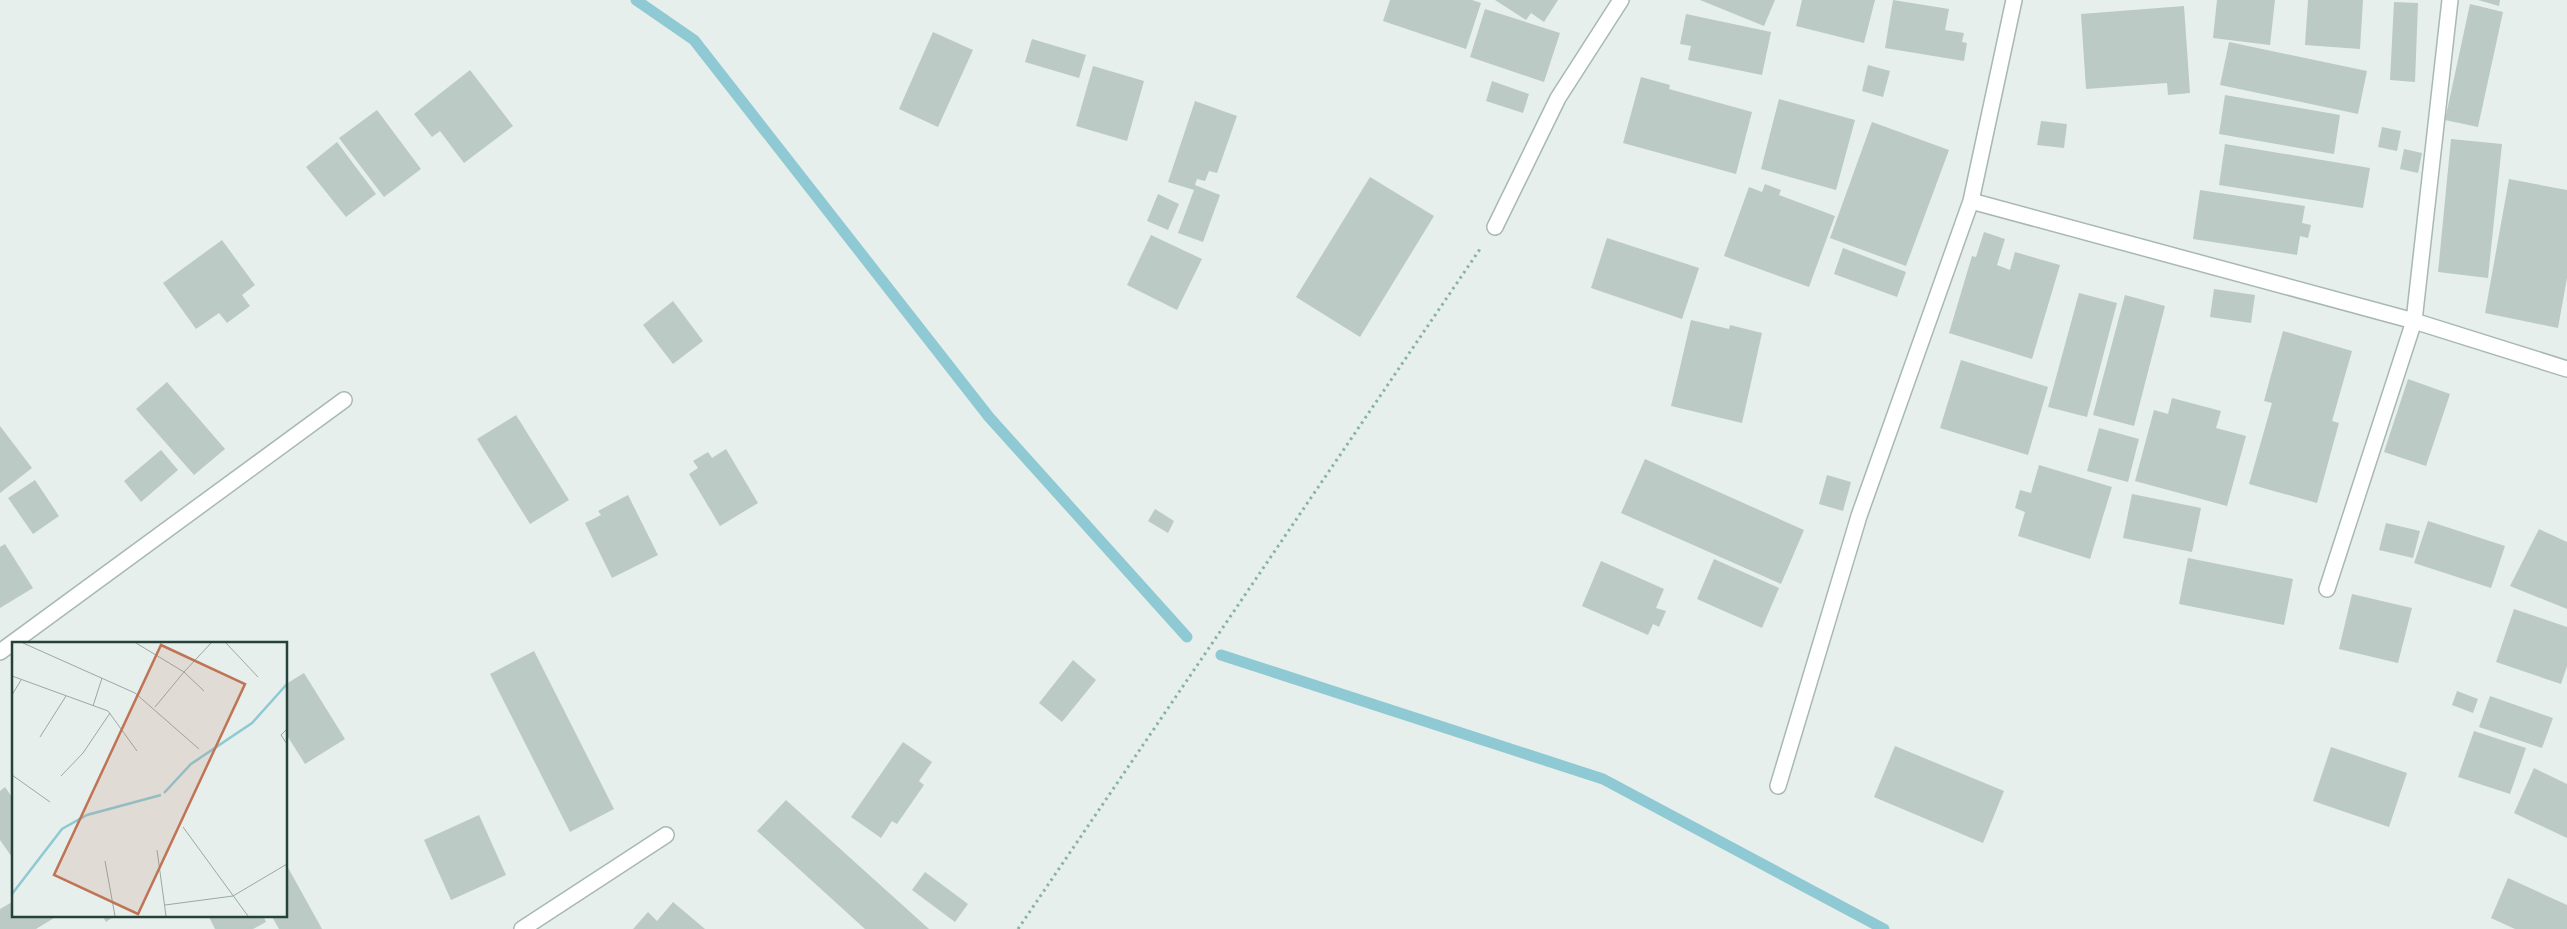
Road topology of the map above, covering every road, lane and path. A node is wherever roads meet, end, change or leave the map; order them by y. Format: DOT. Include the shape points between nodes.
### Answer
graph roads {
  1 [pos="1621,0"];
  2 [pos="2014,0"];
  3 [pos="2450,0"];
  4 [pos="1971,201"];
  5 [pos="1495,227"];
  6 [pos="2414,321"];
  7 [pos="2567,369"];
  8 [pos="344,400"];
  9 [pos="2327,589"];
  10 [pos="14,642"];
  11 [pos="12,643"];
  12 [pos="0,652"];
  13 [pos="1778,786"];
  14 [pos="666,835"];
  15 [pos="522,929"];
  16 [pos="1018,929"];
  1 -- 5 [label="street" via="1558,98"];
  2 -- 4 [label="street"];
  3 -- 6 [label="street"];
  4 -- 6 [label="street"];
  4 -- 13 [label="street" via="1859,516"];
  5 -- 16 [label="path"];
  6 -- 7 [label="street"];
  6 -- 9 [label="street"];
  8 -- 10 [label="street"];
  11 -- 12 [label="street"];
  14 -- 15 [label="street"];
}
